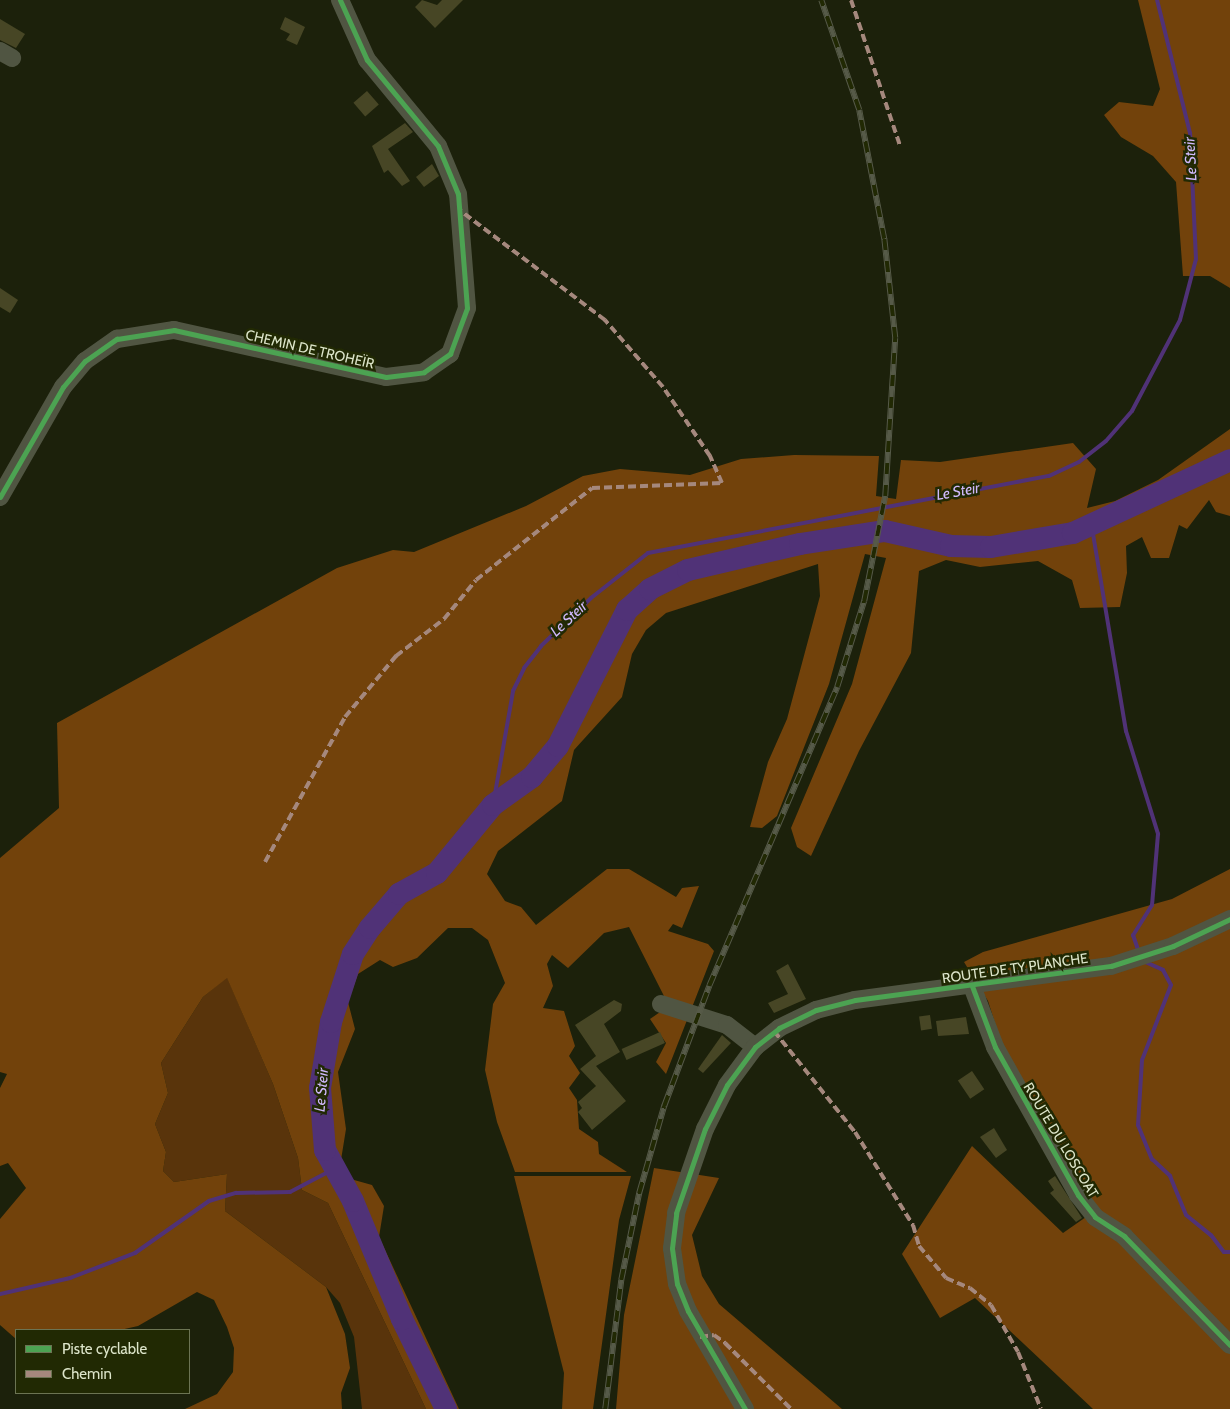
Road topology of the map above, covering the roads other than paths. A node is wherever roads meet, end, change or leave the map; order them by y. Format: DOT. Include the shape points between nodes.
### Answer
graph roads {
  1 [pos="340,0"];
  2 [pos="0,497"];
  3 [pos="1230,919"];
  4 [pos="972,986"];
  5 [pos="661,1004"];
  6 [pos="755,1047"];
  7 [pos="1230,1345"];
  8 [pos="745,1409"];
  1 -- 2 [label="street, CHEMIN DE TROHEÏR" via="367,60 438,146 458,194 467,308 450,354 424,372 386,378 174,330 118,339 85,361 63,387"];
  3 -- 4 [label="street, ROUTE DE TY PLANCHE" via="1143,956 1063,975"];
  4 -- 6 [label="street, ROUTE DE TY PLANCHE" via="855,1000 816,1010 779,1028"];
  4 -- 7 [label="street, ROUTE DU LOSCOAT" via="995,1047 1078,1195 1095,1217 1124,1236"];
  5 -- 6 [label="street" via="682,1007 714,1019"];
  6 -- 8 [label="street, ROUTE DE TY PLANCHE" via="727,1085 705,1129 676,1213 672,1248 674,1272 688,1311"];
}
